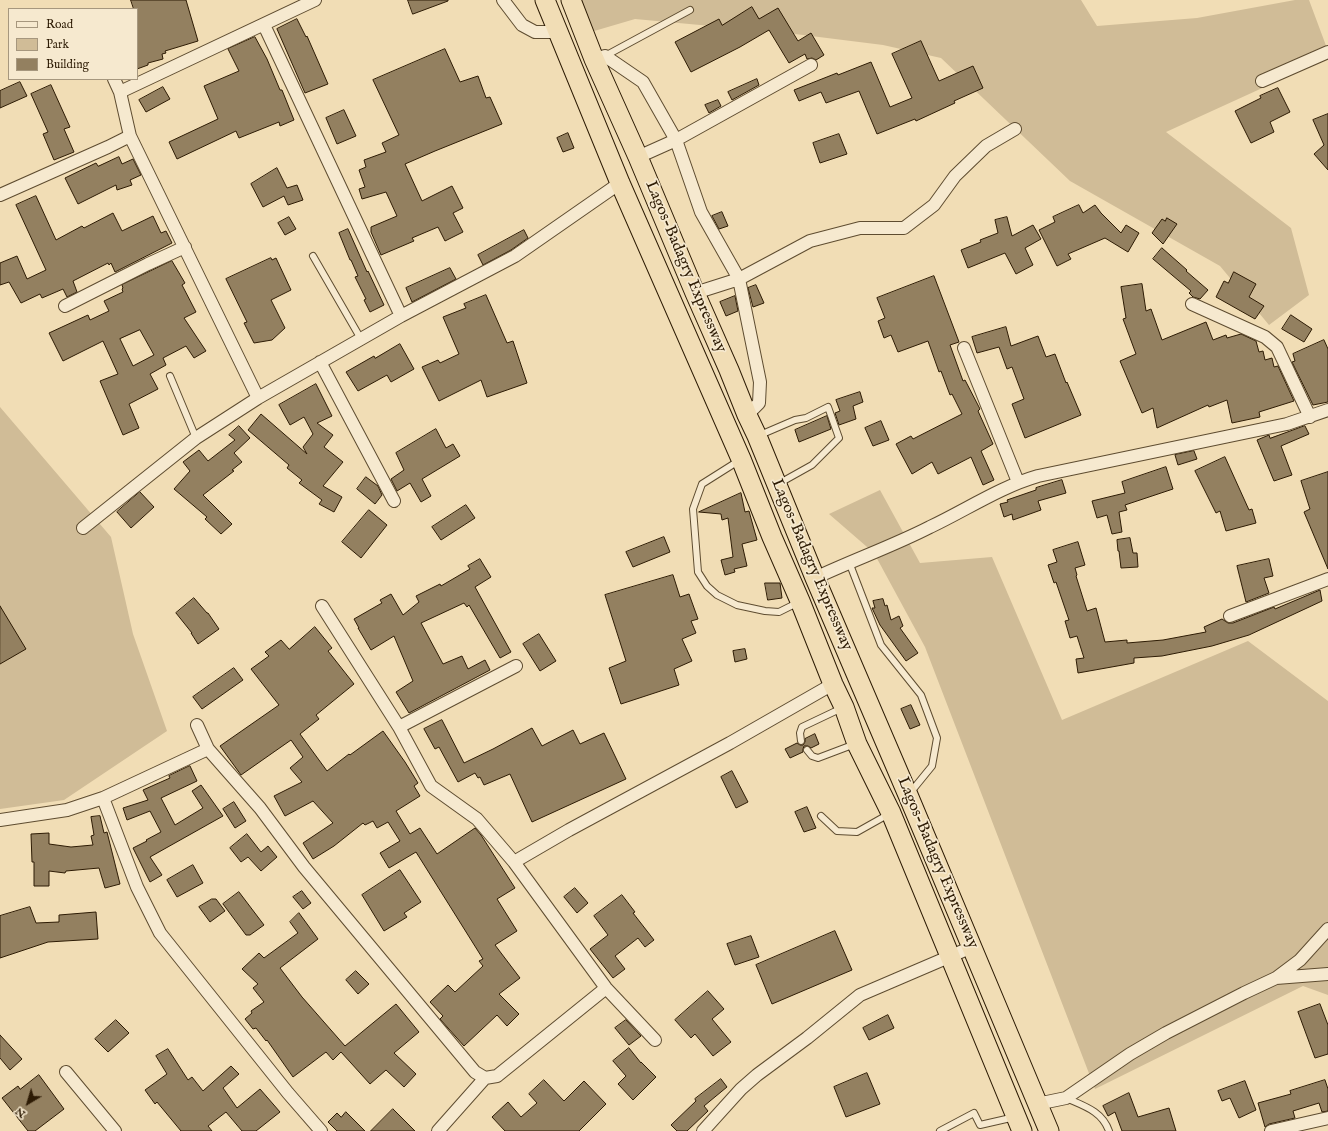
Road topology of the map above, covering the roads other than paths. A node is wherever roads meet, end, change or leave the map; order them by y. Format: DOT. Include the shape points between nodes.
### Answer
graph roads {
  1 [pos="503,0"];
  2 [pos="545,0"];
  3 [pos="571,0"];
  4 [pos="307,2"];
  5 [pos="690,10"];
  6 [pos="264,25"];
  7 [pos="558,32"];
  8 [pos="1328,52"];
  9 [pos="600,58"];
  10 [pos="811,65"];
  11 [pos="114,80"];
  12 [pos="1262,80"];
  13 [pos="120,92"];
  14 [pos="1015,129"];
  15 [pos="130,136"];
  16 [pos="676,140"];
  17 [pos="638,157"];
  18 [pos="620,183"];
  19 [pos="0,196"];
  20 [pos="185,247"];
  21 [pos="314,256"];
  22 [pos="739,278"];
  23 [pos="695,293"];
  24 [pos="1192,304"];
  25 [pos="65,306"];
  26 [pos="401,316"];
  27 [pos="361,339"];
  28 [pos="964,348"];
  29 [pos="320,362"];
  30 [pos="170,376"];
  31 [pos="258,398"];
  32 [pos="1328,410"];
  33 [pos="747,415"];
  34 [pos="1310,416"];
  35 [pos="757,436"];
  36 [pos="196,438"];
  37 [pos="741,459"];
  38 [pos="1018,482"];
  39 [pos="777,485"];
  40 [pos="394,501"];
  41 [pos="83,528"];
  42 [pos="848,562"];
  43 [pos="815,578"];
  44 [pos="1328,579"];
  45 [pos="800,601"];
  46 [pos="322,606"];
  47 [pos="1230,616"];
  48 [pos="516,666"];
  49 [pos="833,684"];
  50 [pos="844,707"];
  51 [pos="197,725"];
  52 [pos="399,727"];
  53 [pos="801,741"];
  54 [pos="857,744"];
  55 [pos="208,749"];
  56 [pos="806,750"];
  57 [pos="908,794"];
  58 [pos="103,798"];
  59 [pos="891,813"];
  60 [pos="821,816"];
  61 [pos="0,820"];
  62 [pos="514,862"];
  63 [pos="1328,928"];
  64 [pos="972,947"];
  65 [pos="950,956"];
  66 [pos="1328,974"];
  67 [pos="1276,978"];
  68 [pos="606,988"];
  69 [pos="655,1040"];
  70 [pos="66,1072"];
  71 [pos="484,1078"];
  72 [pos="1066,1098"];
  73 [pos="1037,1104"];
  74 [pos="1328,1118"];
  75 [pos="1019,1124"];
  76 [pos="981,1128"];
  77 [pos="116,1131"];
  78 [pos="321,1131"];
  79 [pos="438,1131"];
  80 [pos="703,1131"];
  81 [pos="940,1131"];
  82 [pos="1049,1131"];
  83 [pos="1109,1131"];
  84 [pos="1271,1131"];
  1 -- 7 [label="street" via="522,25 535,32"];
  2 -- 7 [label="highway, Lagos-Badagry Expressway"];
  3 -- 9 [label="highway, Lagos-Badagry Expressway"];
  4 -- 6 [label="street"];
  5 -- 9 [label="lane"];
  6 -- 13 [label="street"];
  6 -- 26 [label="street"];
  7 -- 18 [label="highway, Lagos-Badagry Expressway"];
  8 -- 12 [label="street"];
  9 -- 16 [label="street" via="643,82"];
  9 -- 17 [label="highway, Lagos-Badagry Expressway"];
  10 -- 16 [label="street"];
  11 -- 13 [label="street"];
  13 -- 15 [label="street"];
  14 -- 22 [label="street" via="986,146 955,176 934,206 904,228 860,228 810,241"];
  15 -- 19 [label="street"];
  15 -- 20 [label="street"];
  16 -- 17 [label="street"];
  16 -- 22 [label="street" via="700,212"];
  17 -- 23 [label="highway, Lagos-Badagry Expressway"];
  18 -- 26 [label="street" via="515,256"];
  18 -- 37 [label="highway, Lagos-Badagry Expressway"];
  20 -- 25 [label="street"];
  20 -- 31 [label="street"];
  21 -- 27 [label="lane"];
  22 -- 23 [label="street"];
  22 -- 33 [label="street" via="760,382 759,403"];
  23 -- 33 [label="highway, Lagos-Badagry Expressway"];
  24 -- 34 [label="street" via="1265,337 1277,347"];
  26 -- 27 [label="street"];
  27 -- 29 [label="street"];
  28 -- 38 [label="street"];
  29 -- 31 [label="street"];
  29 -- 40 [label="street"];
  30 -- 36 [label="lane"];
  31 -- 36 [label="street"];
  32 -- 34 [label="street"];
  33 -- 35 [label="highway, Lagos-Badagry Expressway"];
  34 -- 38 [label="street" via="1287,424"];
  35 -- 39 [label="highway, Lagos-Badagry Expressway"];
  35 -- 39 [label="lane" via="828,407 839,438 812,465"];
  36 -- 41 [label="street"];
  37 -- 45 [label="highway, Lagos-Badagry Expressway"];
  37 -- 45 [label="lane" via="702,484 693,509 698,572 717,595 737,605 779,612"];
  38 -- 42 [label="street" via="929,528"];
  39 -- 43 [label="highway, Lagos-Badagry Expressway"];
  42 -- 43 [label="street"];
  42 -- 57 [label="lane" via="881,645 921,695 937,738 932,766"];
  43 -- 57 [label="highway, Lagos-Badagry Expressway"];
  44 -- 47 [label="street"];
  45 -- 49 [label="highway, Lagos-Badagry Expressway"];
  46 -- 52 [label="street"];
  48 -- 52 [label="street"];
  49 -- 50 [label="highway, Lagos-Badagry Expressway"];
  49 -- 62 [label="street"];
  50 -- 53 [label="lane" via="802,727"];
  50 -- 54 [label="highway, Lagos-Badagry Expressway"];
  51 -- 55 [label="street"];
  52 -- 62 [label="street" via="431,786 477,819"];
  54 -- 56 [label="lane" via="818,758"];
  54 -- 59 [label="highway, Lagos-Badagry Expressway"];
  55 -- 58 [label="street"];
  55 -- 71 [label="street" via="260,808 304,867 455,1048"];
  57 -- 64 [label="highway, Lagos-Badagry Expressway"];
  58 -- 61 [label="street" via="67,810"];
  58 -- 78 [label="street" via="137,887 160,933"];
  59 -- 60 [label="lane" via="858,832 837,831"];
  59 -- 65 [label="highway, Lagos-Badagry Expressway"];
  62 -- 68 [label="street"];
  63 -- 67 [label="street" via="1300,960"];
  64 -- 65 [label="street"];
  64 -- 73 [label="highway, Lagos-Badagry Expressway"];
  65 -- 75 [label="highway, Lagos-Badagry Expressway"];
  65 -- 80 [label="street" via="860,995 756,1075"];
  66 -- 67 [label="street"];
  67 -- 72 [label="street" via="1166,1033 1130,1054"];
  68 -- 69 [label="street"];
  68 -- 71 [label="street" via="497,1076"];
  70 -- 77 [label="street"];
  71 -- 79 [label="street"];
  72 -- 73 [label="street"];
  72 -- 83 [label="lane" via="1097,1112"];
  73 -- 82 [label="highway, Lagos-Badagry Expressway"];
  74 -- 84 [label="street"];
  75 -- 76 [label="lane"];
  76 -- 81 [label="lane" via="974,1113"];
}
